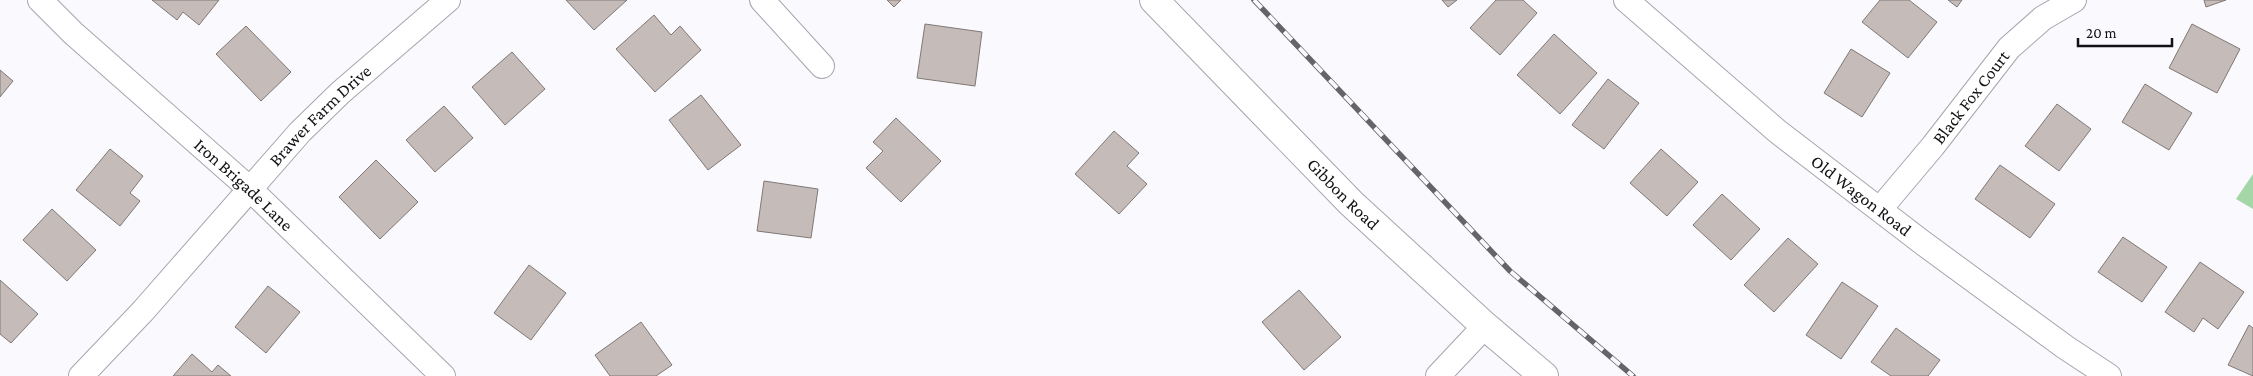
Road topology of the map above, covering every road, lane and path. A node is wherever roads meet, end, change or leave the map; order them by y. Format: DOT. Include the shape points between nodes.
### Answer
graph roads {
  1 [pos="40,0"];
  2 [pos="448,0"];
  3 [pos="762,0"];
  4 [pos="1154,0"];
  5 [pos="1626,0"];
  6 [pos="2074,0"];
  7 [pos="822,66"];
  8 [pos="250,188"];
  9 [pos="1880,209"];
  10 [pos="1485,326"];
  11 [pos="82,376"];
  12 [pos="443,376"];
  13 [pos="1438,376"];
  14 [pos="1544,376"];
  15 [pos="2109,376"];
  1 -- 8 [label="street, Iron Brigade Lane" via="73,33"];
  2 -- 8 [label="street, Brawer Farm Drive" via="340,93"];
  3 -- 7 [label="street"];
  4 -- 10 [label="main road, Gibbon Road" via="1351,203"];
  5 -- 9 [label="street, Old Wagon Road" via="1777,131"];
  6 -- 9 [label="street, Black Fox Court" via="2043,18 2010,48"];
  8 -- 11 [label="street, Brawer Farm Drive"];
  8 -- 12 [label="street, Iron Brigade Lane"];
  9 -- 15 [label="street, Old Wagon Road" via="2057,342"];
  10 -- 13 [label="street"];
  10 -- 14 [label="main road, Gibbon Road"];
}
